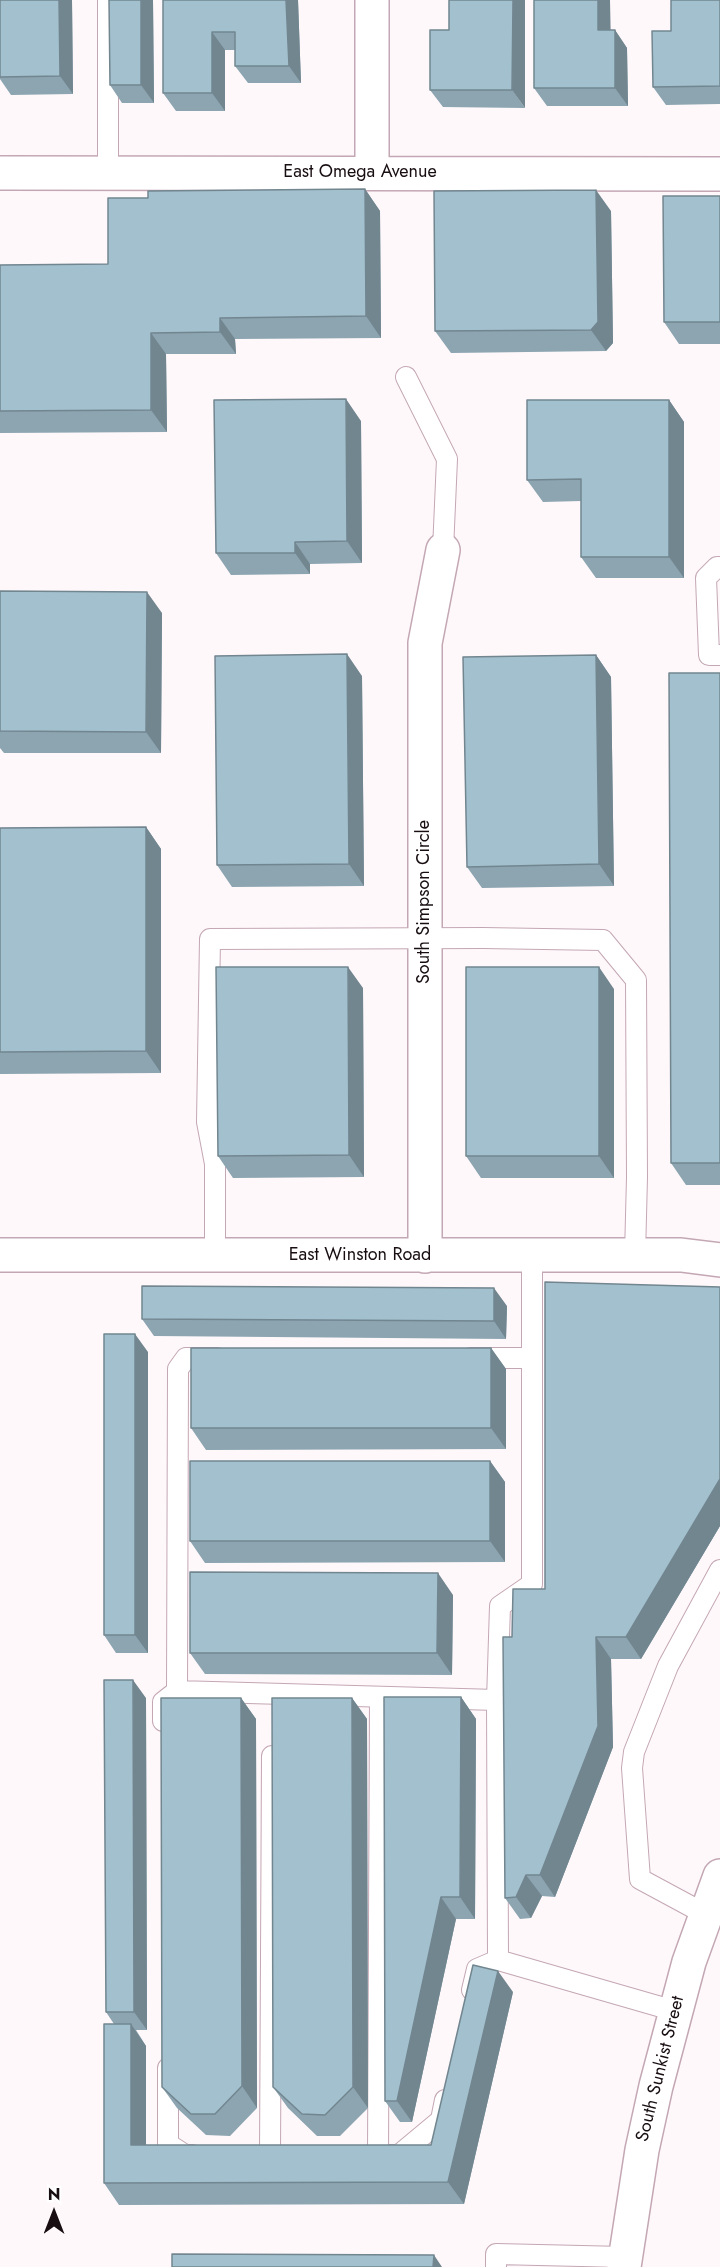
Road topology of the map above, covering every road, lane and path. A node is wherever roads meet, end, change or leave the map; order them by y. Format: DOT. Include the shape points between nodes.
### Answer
graph roads {
  1 [pos="108,0"];
  2 [pos="372,0"];
  3 [pos="0,173"];
  4 [pos="108,173"];
  5 [pos="372,173"];
  6 [pos="720,174"];
  7 [pos="406,377"];
  8 [pos="443,550"];
  9 [pos="720,567"];
  10 [pos="714,655"];
  11 [pos="425,939"];
  12 [pos="0,1255"];
  13 [pos="635,1255"];
  14 [pos="215,1256"];
  15 [pos="425,1256"];
  16 [pos="532,1256"];
  17 [pos="720,1260"];
  18 [pos="234,1358"];
  19 [pos="448,1358"];
  20 [pos="532,1358"];
  21 [pos="720,1569"];
  22 [pos="177,1691"];
  23 [pos="272,1694"];
  24 [pos="380,1697"];
  25 [pos="497,1700"];
  26 [pos="272,1716"];
  27 [pos="164,1738"];
  28 [pos="272,1739"];
  29 [pos="720,1876"];
  30 [pos="705,1914"];
  31 [pos="498,1960"];
  32 [pos="469,2004"];
  33 [pos="675,2011"];
  34 [pos="167,2048"];
  35 [pos="449,2085"];
  36 [pos="206,2155"];
  37 [pos="248,2155"];
  38 [pos="270,2155"];
  39 [pos="291,2155"];
  40 [pos="357,2155"];
  41 [pos="378,2155"];
  42 [pos="624,2262"];
  43 [pos="496,2267"];
  1 -- 4 [label="lane"];
  2 -- 5 [label="street"];
  3 -- 4 [label="street, East Omega Avenue"];
  4 -- 5 [label="street, East Omega Avenue"];
  5 -- 6 [label="street, East Omega Avenue"];
  7 -- 8 [label="lane" via="447,459"];
  8 -- 11 [label="street, South Simpson Circle" via="425,643"];
  9 -- 10 [label="lane" via="706,578"];
  11 -- 13 [label="lane" via="603,940 636,980"];
  11 -- 14 [label="lane" via="210,939 207,1122 215,1164"];
  11 -- 15 [label="street, South Simpson Circle"];
  12 -- 14 [label="street, East Winston Road"];
  13 -- 16 [label="street, East Winston Road"];
  13 -- 17 [label="street, East Winston Road"];
  14 -- 15 [label="street, East Winston Road"];
  15 -- 16 [label="street, East Winston Road"];
  16 -- 20 [label="lane"];
  18 -- 22 [label="lane" via="186,1358 178,1369"];
  19 -- 20 [label="lane"];
  20 -- 25 [label="lane" via="532,1584 500,1606"];
  21 -- 30 [label="lane" via="668,1666 634,1752 632,1768 640,1879"];
  22 -- 23 [label="lane"];
  22 -- 27 [label="lane" via="163,1702"];
  23 -- 24 [label="lane"];
  23 -- 26 [label="lane"];
  24 -- 25 [label="lane"];
  24 -- 41 [label="lane"];
  25 -- 31 [label="lane"];
  28 -- 38 [label="lane"];
  29 -- 30 [label="street, South Sunkist Street"];
  30 -- 33 [label="street, South Sunkist Street"];
  31 -- 32 [label="lane" via="477,1969"];
  31 -- 33 [label="lane"];
  33 -- 42 [label="street, South Sunkist Street" via="642,2150"];
  34 -- 36 [label="lane" via="168,2144 185,2155"];
  35 -- 41 [label="lane" via="441,2120 399,2155"];
  37 -- 38 [label="lane"];
  38 -- 39 [label="lane"];
  40 -- 41 [label="lane"];
  42 -- 43 [label="lane" via="496,2254"];
}
